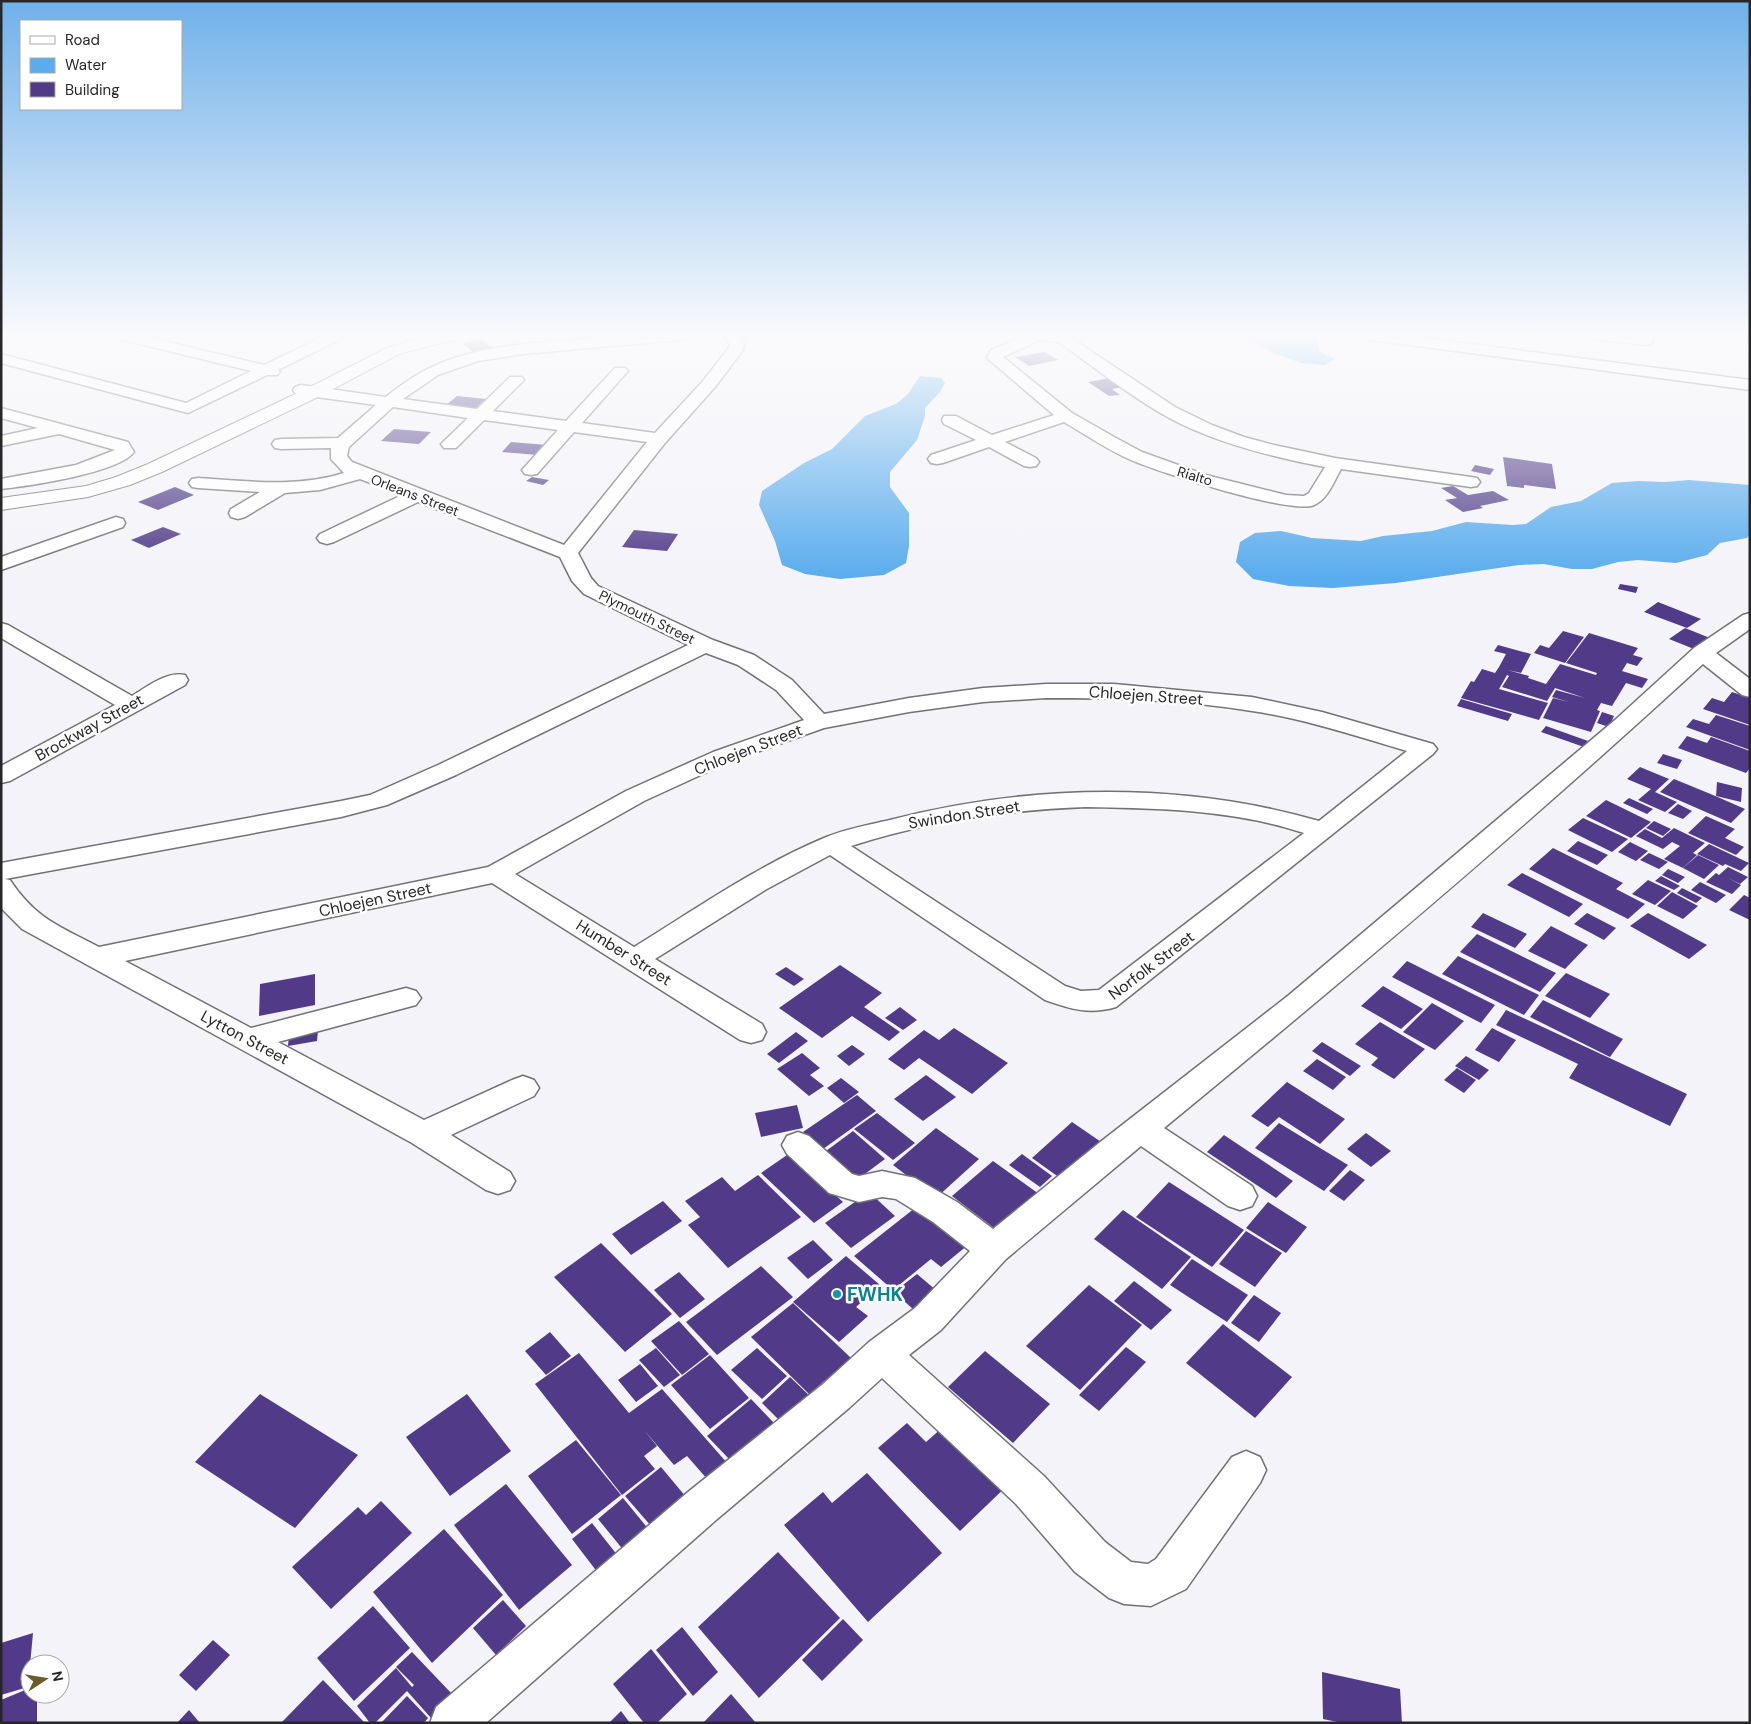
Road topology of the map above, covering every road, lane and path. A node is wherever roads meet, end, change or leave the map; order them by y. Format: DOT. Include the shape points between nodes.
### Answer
graph roads {
  1 [pos="13,416"];
  2 [pos="250,416"];
  3 [pos="257,416"];
  4 [pos="374,416"];
  5 [pos="477,416"];
  6 [pos="489,416"];
  7 [pos="578,416"];
  8 [pos="679,416"];
  9 [pos="1065,416"];
  10 [pos="1066,416"];
  11 [pos="1183,416"];
  12 [pos="950,420"];
  13 [pos="569,427"];
  14 [pos="58,429"];
  15 [pos="659,439"];
  16 [pos="988,440"];
  17 [pos="1,441"];
  18 [pos="343,443"];
  19 [pos="281,444"];
  20 [pos="450,444"];
  21 [pos="937,459"];
  22 [pos="1030,462"];
  23 [pos="1336,463"];
  24 [pos="531,470"];
  25 [pos="360,473"];
  26 [pos="1471,482"];
  27 [pos="198,483"];
  28 [pos="1,484"];
  29 [pos="280,488"];
  30 [pos="416,496"];
  31 [pos="1,499"];
  32 [pos="1,504"];
  33 [pos="238,513"];
  34 [pos="116,523"];
  35 [pos="327,538"];
  36 [pos="568,554"];
  37 [pos="1,564"];
  38 [pos="1749,621"];
  39 [pos="1,629"];
  40 [pos="705,645"];
  41 [pos="1702,652"];
  42 [pos="177,680"];
  43 [pos="1750,690"];
  44 [pos="130,704"];
  45 [pos="820,722"];
  46 [pos="1425,749"];
  47 [pos="1,776"];
  48 [pos="1323,831"];
  49 [pos="831,844"];
  50 [pos="1,871"];
  51 [pos="496,874"];
  52 [pos="1,886"];
  53 [pos="96,957"];
  54 [pos="635,959"];
  55 [pos="406,998"];
  56 [pos="751,1032"];
  57 [pos="249,1039"];
  58 [pos="523,1088"];
  59 [pos="1140,1129"];
  60 [pos="423,1134"];
  61 [pos="798,1145"];
  62 [pos="498,1181"];
  63 [pos="1240,1196"];
  64 [pos="994,1249"];
  65 [pos="882,1354"];
  66 [pos="1246,1470"];
  67 [pos="452,1723"];
  1 -- 14 [label="street"];
  2 -- 31 [label="street" via="144,465 81,486"];
  3 -- 32 [label="street" via="156,468 123,481 88,492"];
  4 -- 18 [label="street"];
  5 -- 20 [label="street"];
  6 -- 13 [label="street"];
  7 -- 13 [label="street"];
  8 -- 15 [label="street"];
  9 -- 16 [label="street"];
  10 -- 23 [label="street, Rialto" via="1136,456 1200,479 1286,500 1307,502 1316,497"];
  11 -- 23 [label="street" via="1237,440"];
  12 -- 16 [label="street"];
  13 -- 15 [label="street"];
  13 -- 24 [label="street"];
  14 -- 17 [label="street"];
  14 -- 28 [label="street" via="122,446 125,452 87,466"];
  15 -- 36 [label="street"];
  16 -- 21 [label="street"];
  16 -- 22 [label="street"];
  18 -- 19 [label="street"];
  18 -- 25 [label="street, Orleans Street" via="338,460"];
  23 -- 26 [label="street"];
  25 -- 29 [label="street" via="322,486"];
  25 -- 30 [label="street, Orleans Street"];
  27 -- 29 [label="street"];
  29 -- 33 [label="street"];
  30 -- 35 [label="street"];
  30 -- 36 [label="street, Orleans Street"];
  34 -- 37 [label="street"];
  36 -- 40 [label="street, Plymouth Street" via="582,581 591,590"];
  38 -- 41 [label="street"];
  39 -- 44 [label="street"];
  40 -- 45 [label="street, Plymouth Street" via="746,660 784,685"];
  40 -- 50 [label="street" via="378,800"];
  41 -- 43 [label="street"];
  41 -- 59 [label="street" via="1298,1002"];
  42 -- 44 [label="street, Brockway Street"];
  44 -- 47 [label="street, Brockway Street"];
  45 -- 46 [label="street, Chloejen Street" via="983,695 1114,691 1252,704 1314,716"];
  45 -- 51 [label="street, Chloejen Street" via="721,757 634,796"];
  46 -- 48 [label="street, Norfolk Street"];
  48 -- 49 [label="street, Swindon Street" via="1258,813 1194,805 1135,799 1049,801 978,808 906,822"];
  48 -- 49 [label="street, Norfolk Street" via="1106,1000 1080,1001 1055,994"];
  49 -- 54 [label="street, Swindon Street" via="754,885"];
  51 -- 53 [label="street, Chloejen Street"];
  51 -- 54 [label="street, Humber Street"];
  52 -- 53 [label="street, Lytton Street" via="17,912"];
  53 -- 57 [label="street, Lytton Street"];
  54 -- 56 [label="street, Humber Street"];
  55 -- 57 [label="street"];
  57 -- 60 [label="street, Lytton Street"];
  58 -- 60 [label="street"];
  59 -- 63 [label="street"];
  59 -- 64 [label="street"];
  60 -- 62 [label="street, Lytton Street"];
  61 -- 64 [label="street" via="841,1184 859,1189 882,1184 903,1187 945,1212"];
  64 -- 65 [label="street" via="928,1319"];
  65 -- 66 [label="street" via="1030,1490 1090,1557 1124,1583 1151,1585 1171,1574"];
  65 -- 67 [label="street"];
}
